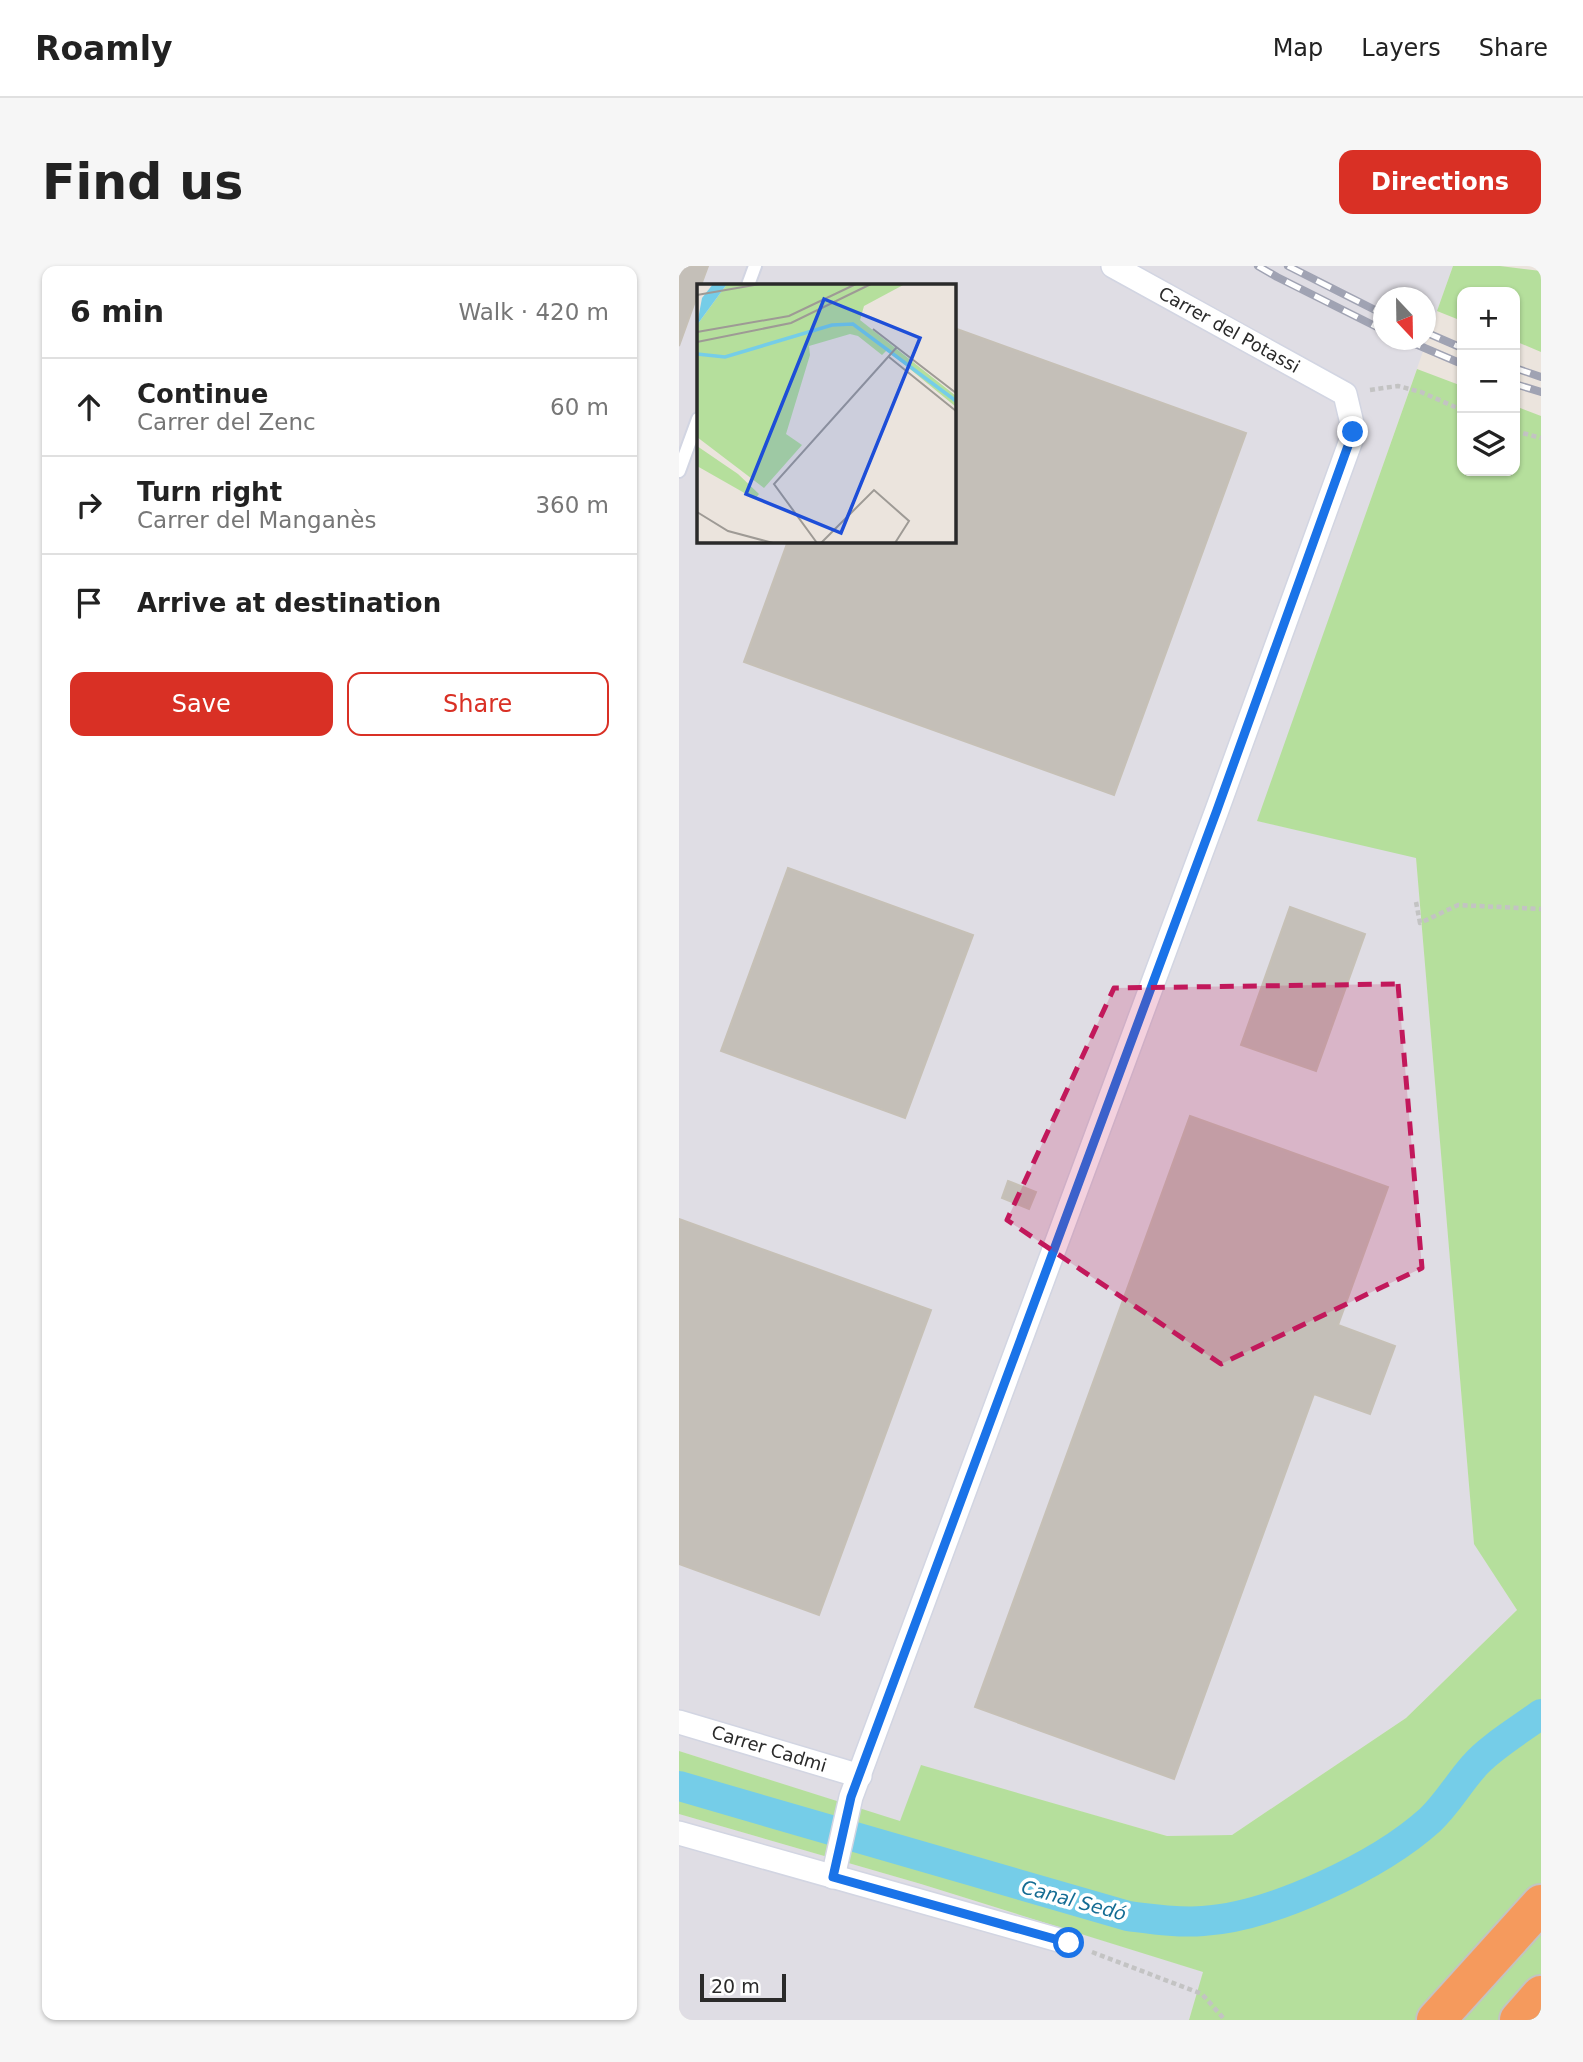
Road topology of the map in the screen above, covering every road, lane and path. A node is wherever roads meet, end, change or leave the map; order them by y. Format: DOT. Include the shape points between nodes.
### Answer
graph roads {
  1 [pos="755,266"];
  2 [pos="1113,266"];
  3 [pos="748,284"];
  4 [pos="1345,394"];
  5 [pos="1457,408"];
  6 [pos="697,422"];
  7 [pos="1520,432"];
  8 [pos="1541,438"];
  9 [pos="679,471"];
  10 [pos="1416,902"];
  11 [pos="1541,909"];
  12 [pos="679,1721"];
  13 [pos="855,1786"];
  14 [pos="679,1833"];
  15 [pos="835,1866"];
  16 [pos="1541,1904"];
  17 [pos="1069,1943"];
  18 [pos="1541,1995"];
  19 [pos="1225,2020"];
  20 [pos="1436,2020"];
  21 [pos="1519,2020"];
  1 -- 3 [label="lane"];
  2 -- 4 [label="street, Carrer del Potassi"];
  4 -- 5 [label="path" via="1398,386"];
  4 -- 13 [label="street" via="1353,432"];
  6 -- 9 [label="lane"];
  7 -- 8 [label="path"];
  10 -- 11 [label="path" via="1420,923 1458,905"];
  12 -- 13 [label="street, Carrer Cadmi"];
  13 -- 15 [label="street"];
  14 -- 15 [label="street"];
  15 -- 17 [label="street"];
  16 -- 20 [label="highway"];
  17 -- 19 [label="path" via="1202,1994"];
  18 -- 21 [label="highway"];
}
